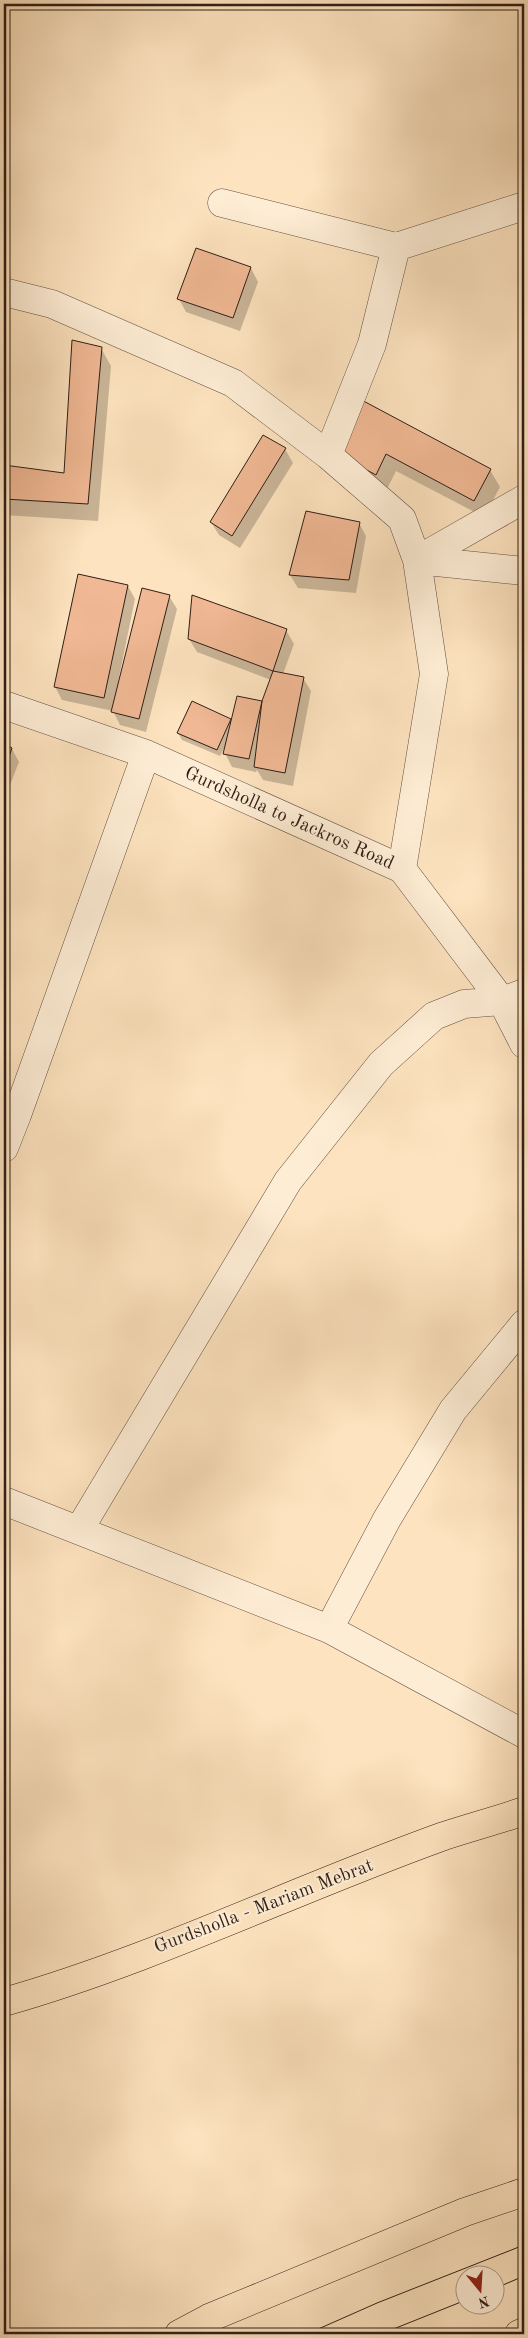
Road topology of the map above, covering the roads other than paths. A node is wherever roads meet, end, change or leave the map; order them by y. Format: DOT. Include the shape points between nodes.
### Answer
graph roads {
  1 [pos="222,203"];
  2 [pos="524,206"];
  3 [pos="396,247"];
  4 [pos="4,292"];
  5 [pos="328,455"];
  6 [pos="524,499"];
  7 [pos="417,560"];
  8 [pos="524,571"];
  9 [pos="4,705"];
  10 [pos="146,754"];
  11 [pos="402,869"];
  12 [pos="513,997"];
  13 [pos="524,1044"];
  14 [pos="11,1113"];
  15 [pos="4,1148"];
  16 [pos="524,1324"];
  17 [pos="4,1501"];
  18 [pos="79,1530"];
  19 [pos="329,1629"];
  20 [pos="524,1734"];
  21 [pos="524,1812"];
  22 [pos="4,2002"];
  23 [pos="524,2192"];
  24 [pos="524,2332"];
  25 [pos="179,2334"];
  26 [pos="519,2334"];
  1 -- 3 [label="street"];
  2 -- 3 [label="street"];
  3 -- 5 [label="street" via="372,344"];
  4 -- 5 [label="street" via="52,304 233,383"];
  5 -- 7 [label="street" via="402,519"];
  6 -- 7 [label="street"];
  7 -- 8 [label="street"];
  7 -- 11 [label="street" via="434,674"];
  9 -- 10 [label="street, Gurdsholla to Jackros Road"];
  10 -- 11 [label="street, Gurdsholla to Jackros Road"];
  10 -- 14 [label="street"];
  11 -- 12 [label="street, Gurdsholla to Jackros Road"];
  12 -- 13 [label="street, Gurdsholla to Jackros Road"];
  12 -- 18 [label="street" via="464,1004 434,1016 380,1064 288,1181"];
  14 -- 15 [label="street"];
  16 -- 19 [label="street" via="453,1410 387,1519"];
  17 -- 18 [label="street"];
  18 -- 19 [label="street"];
  19 -- 20 [label="street"];
  21 -- 22 [label="main road, Gurdsholla - Mariam Mebrat" via="445,1836 192,1937"];
  23 -- 25 [label="main road" via="465,2212 210,2318"];
  24 -- 26 [label="main road"];
}
